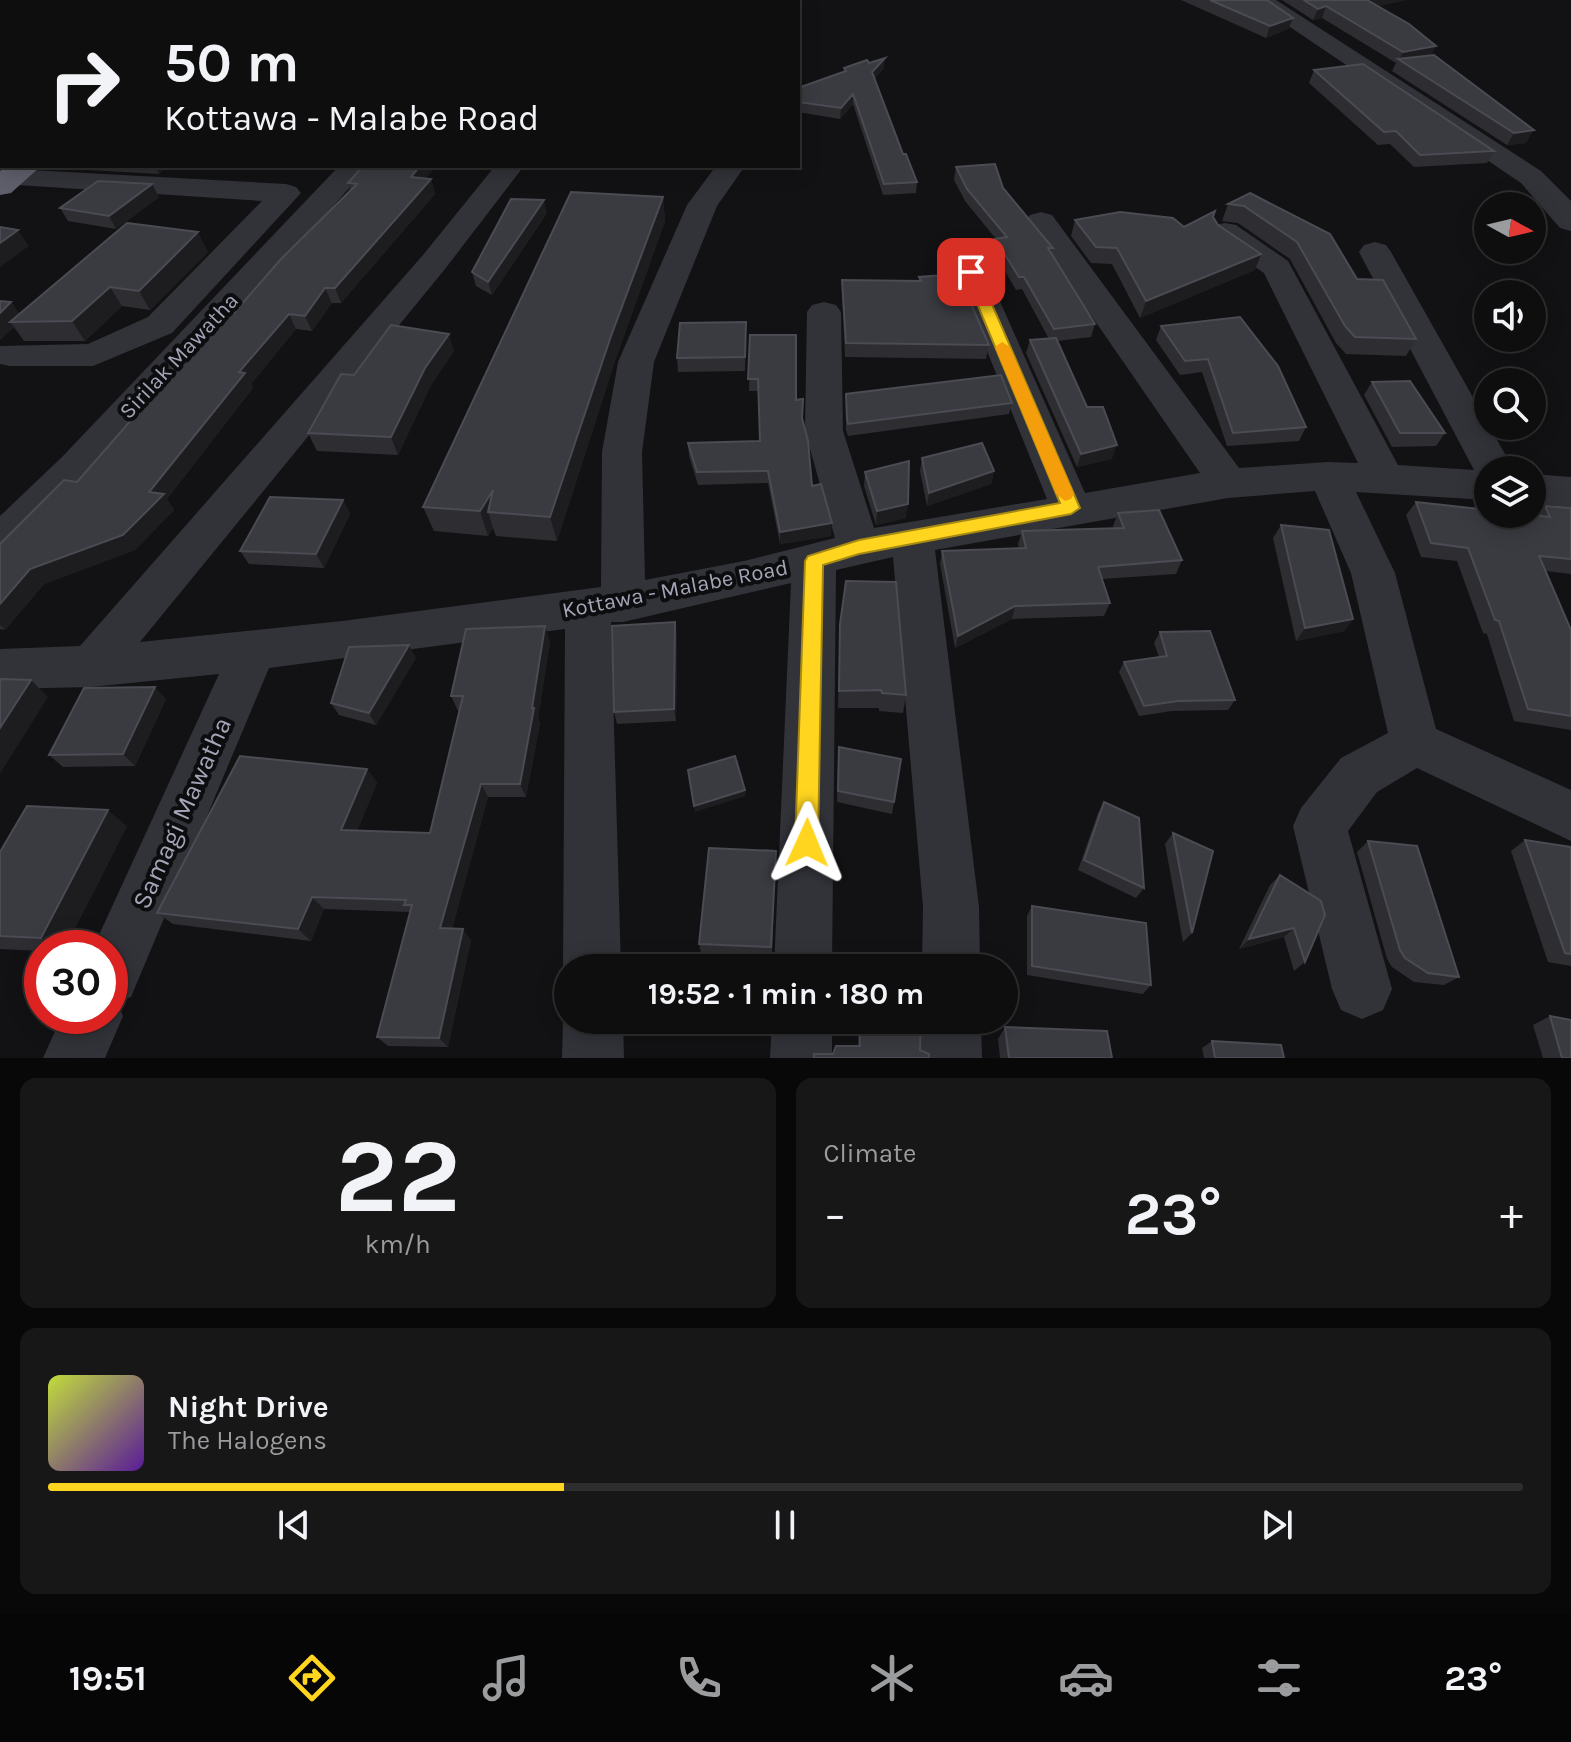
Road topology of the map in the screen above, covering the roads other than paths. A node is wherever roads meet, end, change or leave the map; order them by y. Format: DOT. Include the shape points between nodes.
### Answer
graph roads {
  1 [pos="1261,0"];
  2 [pos="353,168"];
  3 [pos="508,168"];
  4 [pos="730,168"];
  5 [pos="10,174"];
  6 [pos="1041,221"];
  7 [pos="1571,222"];
  8 [pos="1225,232"];
  9 [pos="1375,252"];
  10 [pos="971,272"];
  11 [pos="824,312"];
  12 [pos="10,355"];
  13 [pos="1486,456"];
  14 [pos="1328,476"];
  15 [pos="1385,478"];
  16 [pos="1228,483"];
  17 [pos="1474,484"];
  18 [pos="1546,490"];
  19 [pos="1571,492"];
  20 [pos="1071,508"];
  21 [pos="912,537"];
  22 [pos="0,542"];
  23 [pos="837,554"];
  24 [pos="606,607"];
  25 [pos="253,650"];
  26 [pos="91,667"];
  27 [pos="0,669"];
  28 [pos="1415,743"];
  29 [pos="1571,816"];
  30 [pos="128,935"];
  31 [pos="593,954"];
  32 [pos="804,954"];
  33 [pos="951,954"];
  34 [pos="1362,989"];
  35 [pos="85,1034"];
  36 [pos="593,1034"];
  37 [pos="802,1034"];
  38 [pos="951,1034"];
  39 [pos="74,1058"];
  40 [pos="593,1058"];
  41 [pos="801,1058"];
  42 [pos="951,1058"];
  1 -- 7 [label="street" via="1531,177"];
  2 -- 22 [label="street, Sirilak Mawatha"];
  3 -- 26 [label="street"];
  4 -- 24 [label="street" via="702,205 636,362"];
  5 -- 12 [label="street" via="296,184 160,325 93,355"];
  6 -- 16 [label="street"];
  8 -- 15 [label="street" via="1277,268"];
  9 -- 13 [label="street"];
  10 -- 20 [label="street"];
  11 -- 23 [label="street" via="824,431"];
  14 -- 15 [label="street, Kottawa - Malabe Road"];
  14 -- 16 [label="street, Kottawa - Malabe Road"];
  14 -- 28 [label="street" via="1373,573"];
  15 -- 17 [label="street, Kottawa - Malabe Road"];
  16 -- 20 [label="street, Kottawa - Malabe Road"];
  18 -- 19 [label="street"];
  20 -- 21 [label="street, Kottawa - Malabe Road"];
  21 -- 23 [label="street, Kottawa - Malabe Road"];
  21 -- 33 [label="street" via="951,907"];
  23 -- 24 [label="street, Kottawa - Malabe Road"];
  23 -- 32 [label="street"];
  24 -- 25 [label="street, Kottawa - Malabe Road"];
  24 -- 31 [label="street"];
  25 -- 26 [label="street, Kottawa - Malabe Road"];
  25 -- 30 [label="street, Samagi Mawatha"];
  26 -- 27 [label="street, Kottawa - Malabe Road"];
  28 -- 29 [label="street"];
  28 -- 34 [label="street" via="1359,775 1320,826"];
  35 -- 39 [label="street"];
  36 -- 40 [label="street"];
  37 -- 41 [label="street"];
  38 -- 42 [label="street"];
}
